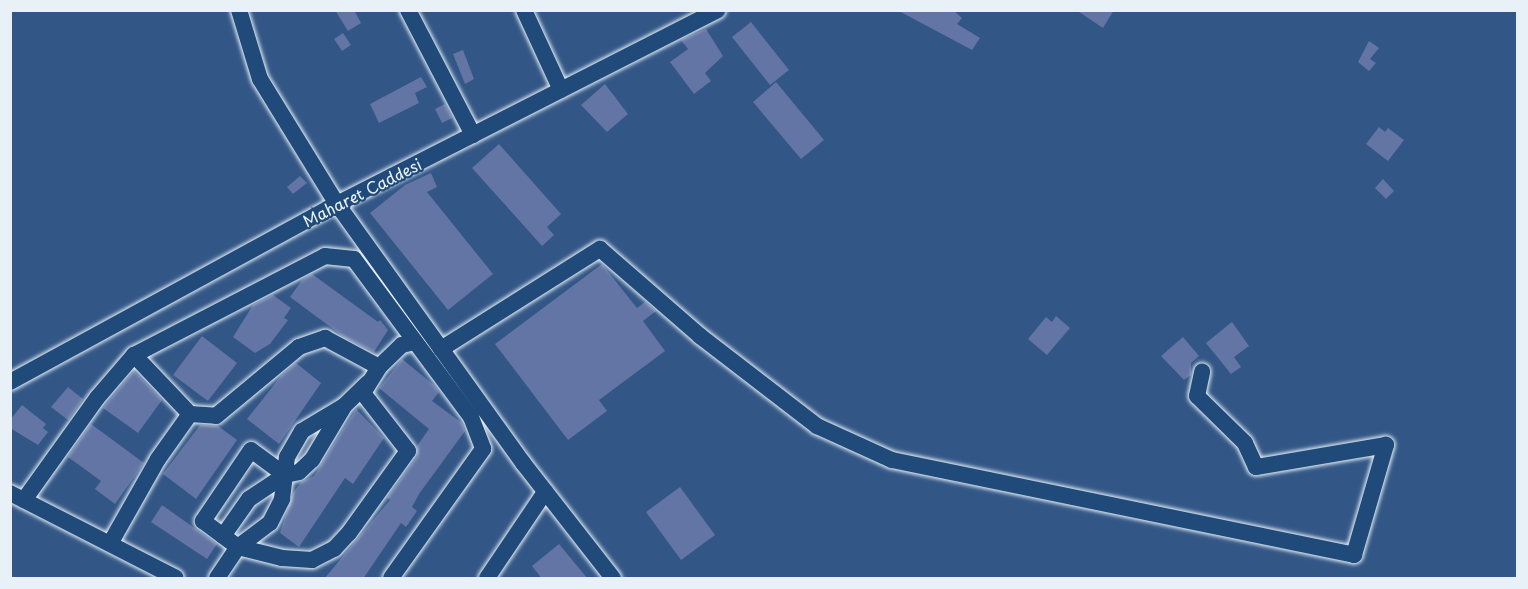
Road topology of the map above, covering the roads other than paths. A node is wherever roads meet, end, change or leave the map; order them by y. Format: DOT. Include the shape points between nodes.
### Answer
graph roads {
  1 [pos="239,10"];
  2 [pos="408,10"];
  3 [pos="524,10"];
  4 [pos="717,10"];
  5 [pos="561,90"];
  6 [pos="473,135"];
  7 [pos="336,204"];
  8 [pos="415,342"];
  9 [pos="441,350"];
  10 [pos="134,355"];
  11 [pos="379,367"];
  12 [pos="1202,372"];
  13 [pos="10,382"];
  14 [pos="368,383"];
  15 [pos="344,406"];
  16 [pos="190,414"];
  17 [pos="285,475"];
  18 [pos="545,492"];
  19 [pos="17,496"];
  20 [pos="223,536"];
  21 [pos="111,542"];
  22 [pos="238,547"];
  23 [pos="176,579"];
  24 [pos="217,579"];
  25 [pos="391,579"];
  26 [pos="487,579"];
  27 [pos="613,579"];
  1 -- 7 [label="street" via="260,80"];
  2 -- 6 [label="street"];
  3 -- 5 [label="street"];
  4 -- 5 [label="street, Maharet Caddesi"];
  5 -- 6 [label="street, Maharet Caddesi"];
  6 -- 7 [label="street, Maharet Caddesi"];
  7 -- 9 [label="street"];
  7 -- 13 [label="street, Maharet Caddesi"];
  8 -- 10 [label="street" via="354,259 325,256"];
  8 -- 11 [label="street" via="402,345"];
  8 -- 25 [label="street" via="471,417 483,449"];
  9 -- 12 [label="street" via="600,249 700,336 817,426 892,460 1354,555 1386,445 1256,466 1245,443 1197,396"];
  9 -- 18 [label="street"];
  10 -- 16 [label="street"];
  10 -- 19 [label="street"];
  11 -- 14 [label="street"];
  11 -- 16 [label="street" via="325,338 299,347 216,416"];
  14 -- 15 [label="street"];
  14 -- 22 [label="street" via="363,393 408,451 350,533 334,549 312,560 282,558"];
  15 -- 17 [label="street" via="312,460 298,472"];
  15 -- 17 [label="street" via="302,431 287,457"];
  16 -- 21 [label="street" via="158,459"];
  17 -- 20 [label="street" via="249,499"];
  17 -- 20 [label="street" via="251,450 203,521"];
  17 -- 22 [label="street" via="282,499 270,524"];
  18 -- 26 [label="street"];
  18 -- 27 [label="street"];
  19 -- 21 [label="street"];
  20 -- 22 [label="street"];
  21 -- 23 [label="street"];
  22 -- 24 [label="street"];
}
